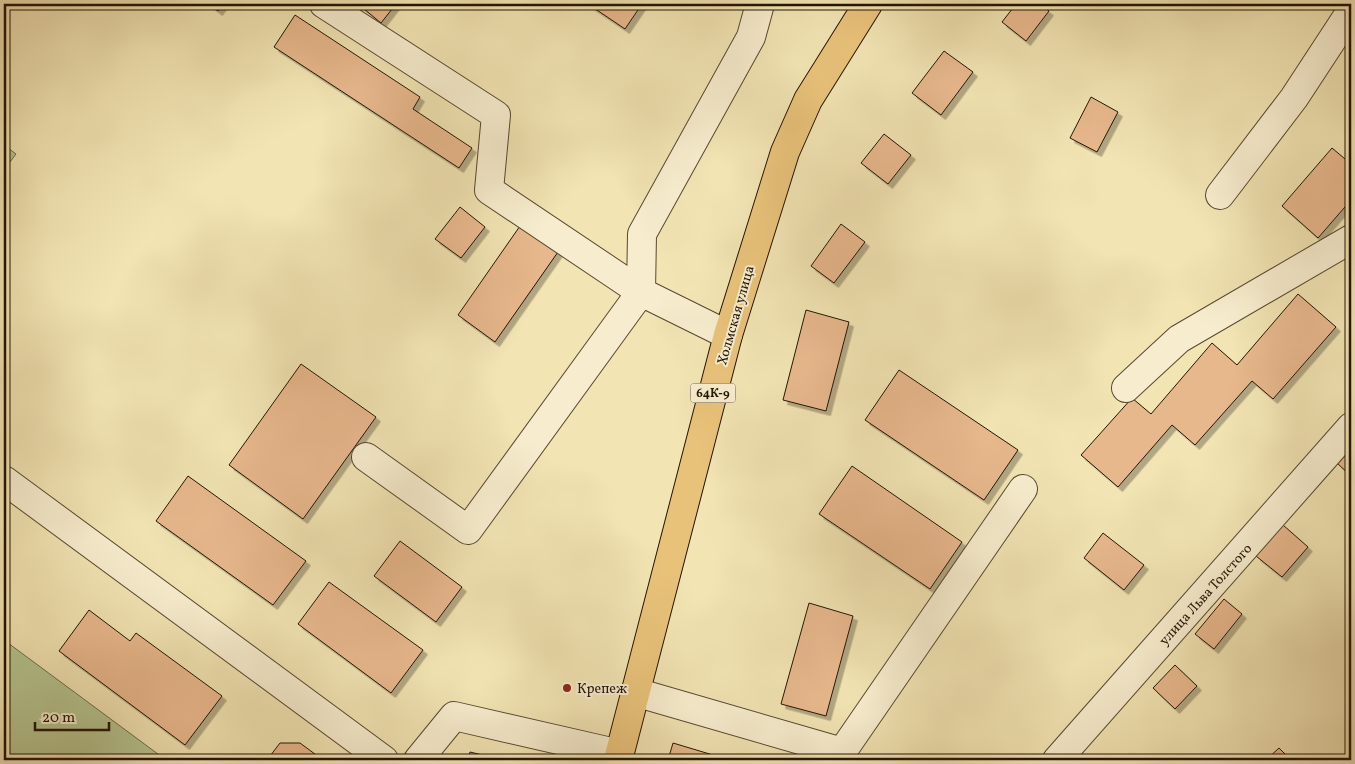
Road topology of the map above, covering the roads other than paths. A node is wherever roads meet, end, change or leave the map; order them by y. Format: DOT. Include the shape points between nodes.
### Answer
graph roads {
  1 [pos="324,4"];
  2 [pos="760,4"];
  3 [pos="868,4"];
  4 [pos="1351,11"];
  5 [pos="1220,195"];
  6 [pos="1351,240"];
  7 [pos="641,292"];
  8 [pos="728,335"];
  9 [pos="1126,388"];
  10 [pos="1351,427"];
  11 [pos="366,457"];
  12 [pos="4,480"];
  13 [pos="1023,489"];
  14 [pos="636,692"];
  15 [pos="840,756"];
  16 [pos="619,757"];
  17 [pos="384,760"];
  18 [pos="418,760"];
  19 [pos="1057,760"];
  1 -- 7 [label="street" via="496,115 489,190"];
  2 -- 7 [label="street" via="752,38 642,234"];
  3 -- 8 [label="main road, Холмская улица / 64К-9" via="808,100 785,152"];
  4 -- 5 [label="street" via="1294,98"];
  6 -- 9 [label="street" via="1179,339"];
  7 -- 8 [label="street"];
  7 -- 11 [label="street" via="468,530"];
  8 -- 14 [label="main road, Холмская улица / 64К-9"];
  10 -- 19 [label="street, улица Льва Толстого"];
  12 -- 17 [label="street"];
  13 -- 15 [label="street"];
  14 -- 15 [label="street"];
  14 -- 16 [label="main road, Холмская улица / 64К-9"];
  16 -- 18 [label="street" via="454,716"];
}
